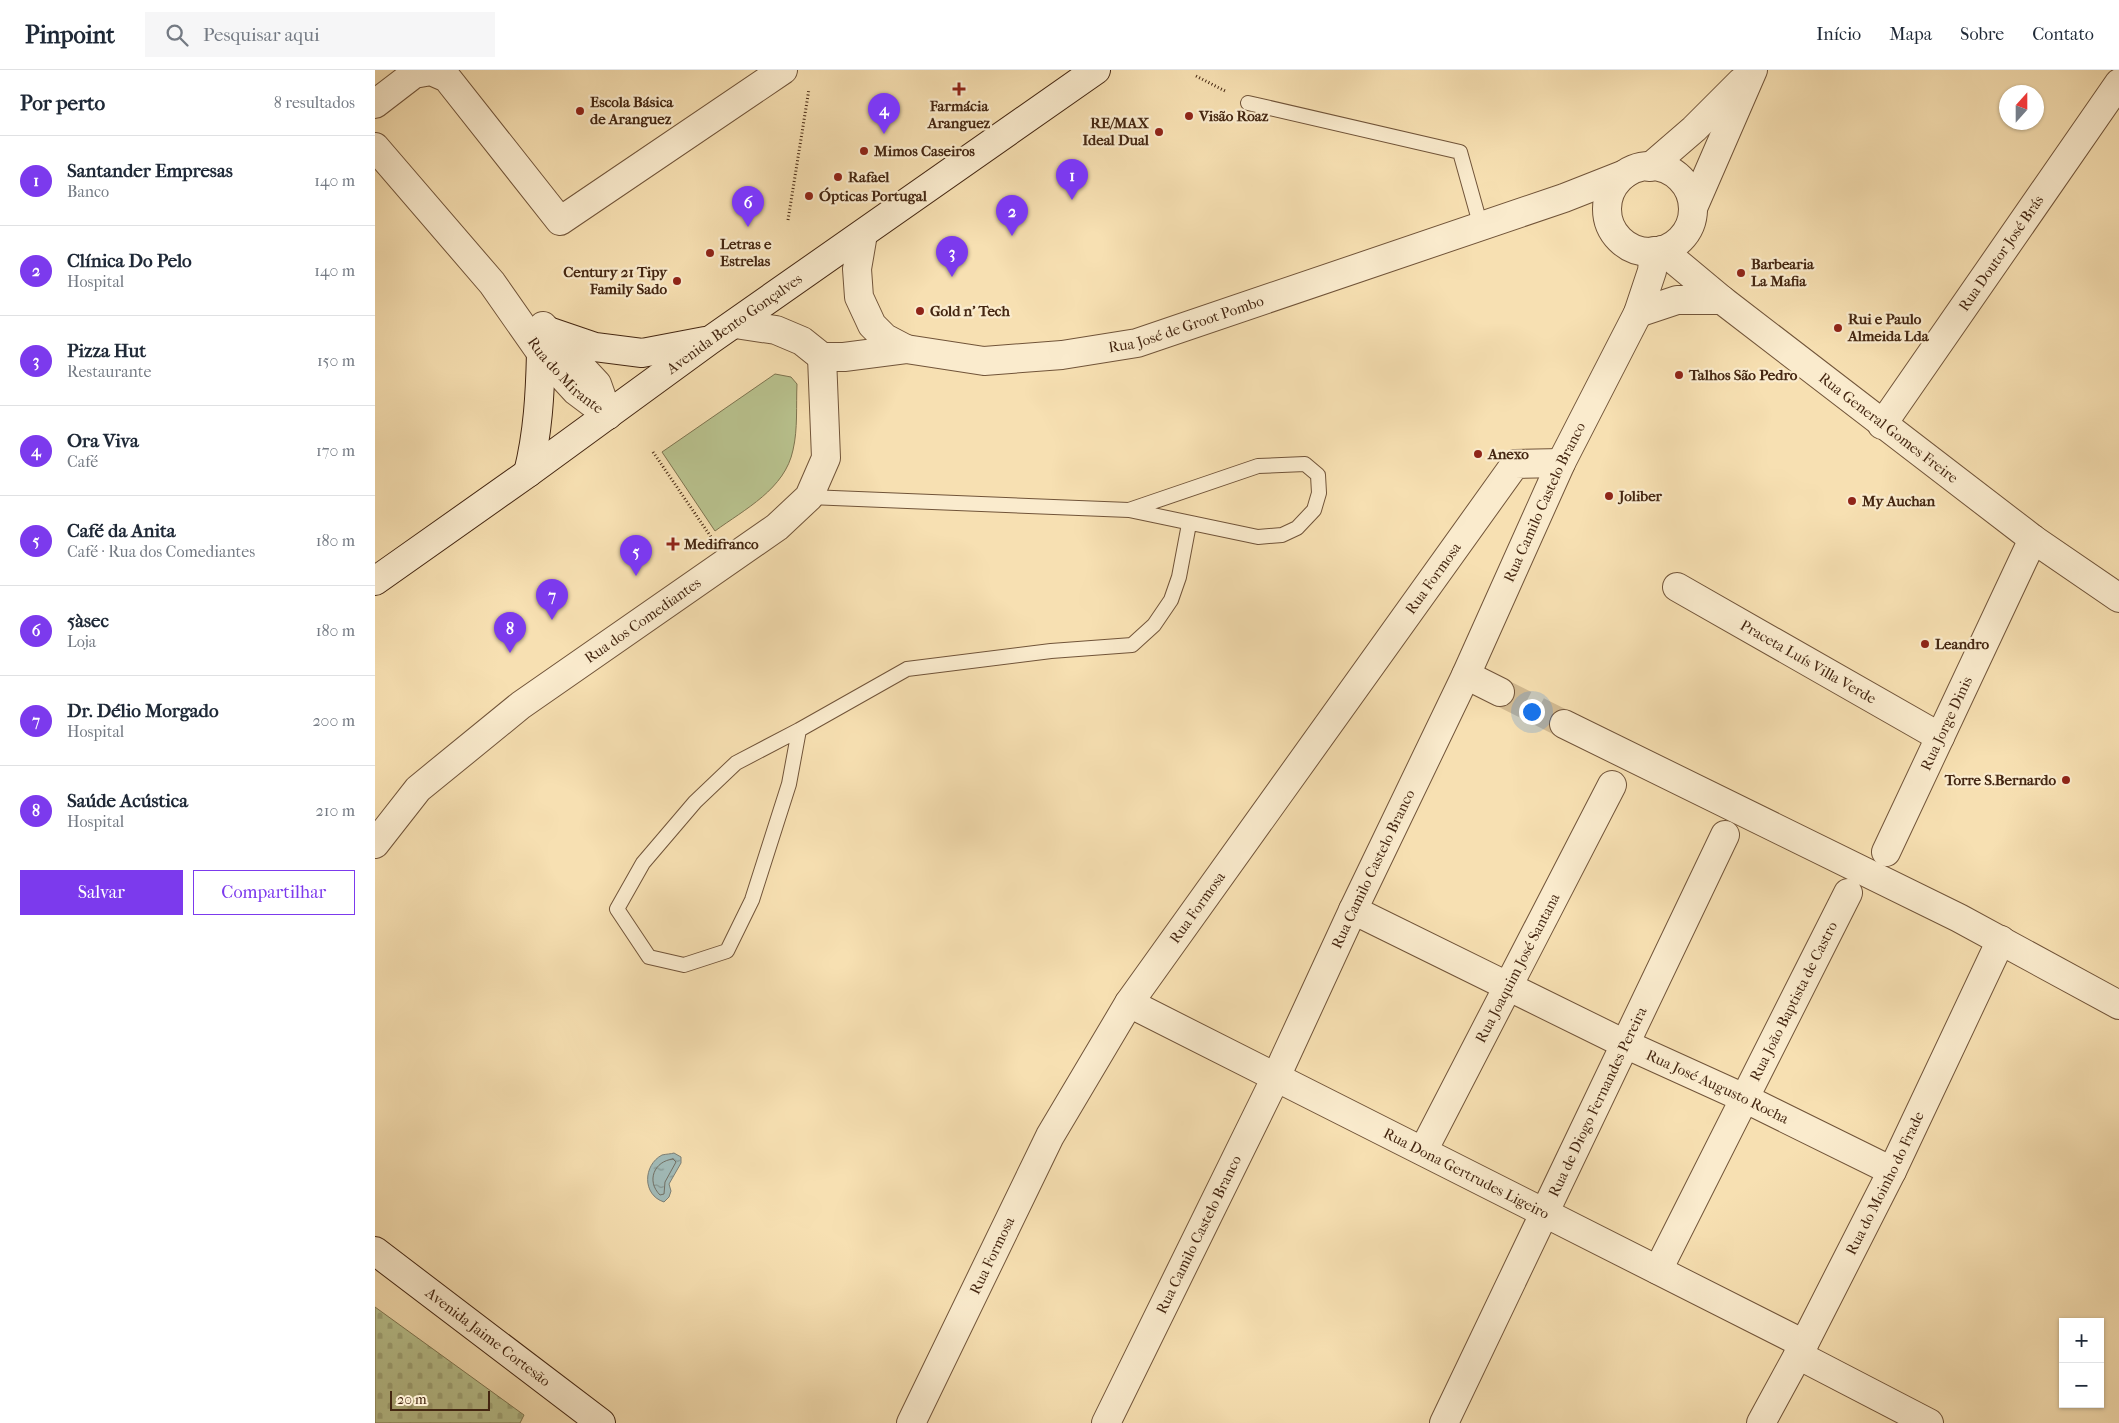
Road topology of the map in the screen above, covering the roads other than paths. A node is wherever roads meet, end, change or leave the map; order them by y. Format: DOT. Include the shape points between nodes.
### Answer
graph roads {
  1 [pos="783,70"];
  2 [pos="1096,70"];
  3 [pos="1753,70"];
  4 [pos="2119,83"];
  5 [pos="1247,103"];
  6 [pos="375,104"];
  7 [pos="2110,114"];
  8 [pos="375,147"];
  9 [pos="1638,170"];
  10 [pos="1693,208"];
  11 [pos="1481,227"];
  12 [pos="863,234"];
  13 [pos="1658,251"];
  14 [pos="1722,300"];
  15 [pos="1638,313"];
  16 [pos="735,324"];
  17 [pos="709,341"];
  18 [pos="546,343"];
  19 [pos="906,349"];
  20 [pos="822,357"];
  21 [pos="608,415"];
  22 [pos="1882,425"];
  23 [pos="1561,462"];
  24 [pos="528,473"];
  25 [pos="809,497"];
  26 [pos="1129,510"];
  27 [pos="1189,524"];
  28 [pos="2033,539"];
  29 [pos="375,580"];
  30 [pos="1677,587"];
  31 [pos="2119,598"];
  32 [pos="1466,675"];
  33 [pos="1500,692"];
  34 [pos="1564,724"];
  35 [pos="799,730"];
  36 [pos="1940,737"];
  37 [pos="1612,785"];
  38 [pos="1725,835"];
  39 [pos="375,844"];
  40 [pos="1886,852"];
  41 [pos="1848,893"];
  42 [pos="1353,910"];
  43 [pos="2001,940"];
  44 [pos="1508,986"];
  45 [pos="1129,1002"];
  46 [pos="2119,1005"];
  47 [pos="1625,1044"];
  48 [pos="1276,1077"];
  49 [pos="1744,1098"];
  50 [pos="1423,1151"];
  51 [pos="1892,1171"];
  52 [pos="1545,1213"];
  53 [pos="375,1251"];
  54 [pos="1658,1270"];
  55 [pos="1801,1349"];
  56 [pos="601,1423"];
  57 [pos="911,1423"];
  58 [pos="1106,1423"];
  59 [pos="1444,1423"];
  60 [pos="1761,1423"];
  61 [pos="1929,1423"];
  1 -- 6 [label="street" via="560,221 447,78 431,71 414,74"];
  2 -- 12 [label="street, Avenida Bento Gonçalves"];
  3 -- 9 [label="street, Rua José de Groot Pombo" via="1694,129"];
  3 -- 10 [label="street"];
  4 -- 7 [label="street, Rua Doutor José Brás"];
  5 -- 11 [label="lane" via="1460,152"];
  7 -- 22 [label="street, Rua Doutor José Brás"];
  8 -- 18 [label="street, Rua do Mirante"];
  9 -- 10 [label="street" via="1663,168 1675,174 1685,183"];
  9 -- 11 [label="street, Rua José de Groot Pombo"];
  9 -- 13 [label="street" via="1615,184 1609,195 1609,221 1623,243 1635,249"];
  10 -- 13 [label="street" via="1691,222 1684,235 1673,245"];
  11 -- 19 [label="street, Rua José de Groot Pombo" via="1137,343 1062,355 984,361"];
  12 -- 16 [label="street, Avenida Bento Gonçalves"];
  12 -- 19 [label="street" via="857,269 859,297 872,325 885,338"];
  13 -- 14 [label="street, Rua General Gomes Freire"];
  13 -- 15 [label="street, Rua Camilo Castelo Branco"];
  14 -- 15 [label="street" via="1677,300"];
  14 -- 22 [label="street, Rua General Gomes Freire"];
  15 -- 23 [label="street, Rua Camilo Castelo Branco"];
  16 -- 17 [label="street, Avenida Bento Gonçalves"];
  16 -- 20 [label="street" via="777,330 802,341"];
  17 -- 18 [label="street" via="642,353"];
  17 -- 21 [label="street, Avenida Bento Gonçalves"];
  18 -- 21 [label="street, Rua do Mirante" via="576,391"];
  18 -- 24 [label="street" via="535,448"];
  19 -- 20 [label="street, Rua José de Groot Pombo"];
  20 -- 25 [label="street, Rua dos Comediantes" via="826,458"];
  21 -- 24 [label="street, Avenida Bento Gonçalves"];
  22 -- 28 [label="street, Rua General Gomes Freire"];
  23 -- 32 [label="street, Rua Camilo Castelo Branco"];
  23 -- 45 [label="street, Rua Formosa" via="1515,464"];
  24 -- 29 [label="street, Avenida Bento Gonçalves"];
  25 -- 26 [label="lane"];
  25 -- 39 [label="street, Rua dos Comediantes" via="777,527 521,705 418,789"];
  26 -- 27 [label="lane"];
  26 -- 27 [label="lane" via="1258,466 1305,464 1318,475 1319,493 1314,510 1297,528 1282,535 1257,538"];
  27 -- 35 [label="lane" via="1171,600 1155,625 1132,645 1051,651 907,670"];
  28 -- 31 [label="street, Rua General Gomes Freire"];
  28 -- 36 [label="street, Rua Jorge Dinis"];
  30 -- 36 [label="street, Praceta Luís Villa Verde"];
  32 -- 33 [label="street"];
  32 -- 42 [label="street, Rua Camilo Castelo Branco"];
  34 -- 43 [label="street"];
  35 -- 35 [label="lane" via="789,784 752,900 727,951 684,965 649,957 617,909 643,863 695,802 735,763"];
  36 -- 40 [label="street, Rua Jorge Dinis"];
  37 -- 44 [label="street, Rua Joaquim José Santana"];
  38 -- 47 [label="street, Rua de Diogo Fernandes Pereira"];
  41 -- 49 [label="street, Rua João Baptista de Castro"];
  42 -- 44 [label="street, Rua José Augusto Rocha"];
  42 -- 48 [label="street, Rua Camilo Castelo Branco"];
  43 -- 46 [label="street"];
  43 -- 51 [label="street, Rua do Moinho do Frade"];
  44 -- 47 [label="street, Rua José Augusto Rocha"];
  44 -- 50 [label="street, Rua Joaquim José Santana"];
  45 -- 48 [label="street, Rua Dona Gertrudes Ligeiro"];
  45 -- 57 [label="street, Rua Formosa" via="1050,1136"];
  47 -- 49 [label="street, Rua José Augusto Rocha"];
  47 -- 52 [label="street, Rua de Diogo Fernandes Pereira"];
  48 -- 50 [label="street, Rua Dona Gertrudes Ligeiro"];
  48 -- 58 [label="street, Rua Camilo Castelo Branco"];
  49 -- 51 [label="street, Rua José Augusto Rocha"];
  49 -- 54 [label="street, Rua João Baptista de Castro"];
  50 -- 52 [label="street, Rua Dona Gertrudes Ligeiro"];
  51 -- 55 [label="street, Rua do Moinho do Frade"];
  52 -- 54 [label="street, Rua Dona Gertrudes Ligeiro"];
  52 -- 59 [label="street, Rua de Diogo Fernandes Pereira"];
  53 -- 56 [label="street, Avenida Jaime Cortesão"];
  54 -- 55 [label="street, Rua Dona Gertrudes Ligeiro"];
  55 -- 60 [label="street, Rua do Moinho do Frade"];
  55 -- 61 [label="street, Rua Dona Gertrudes Ligeiro"];
}
